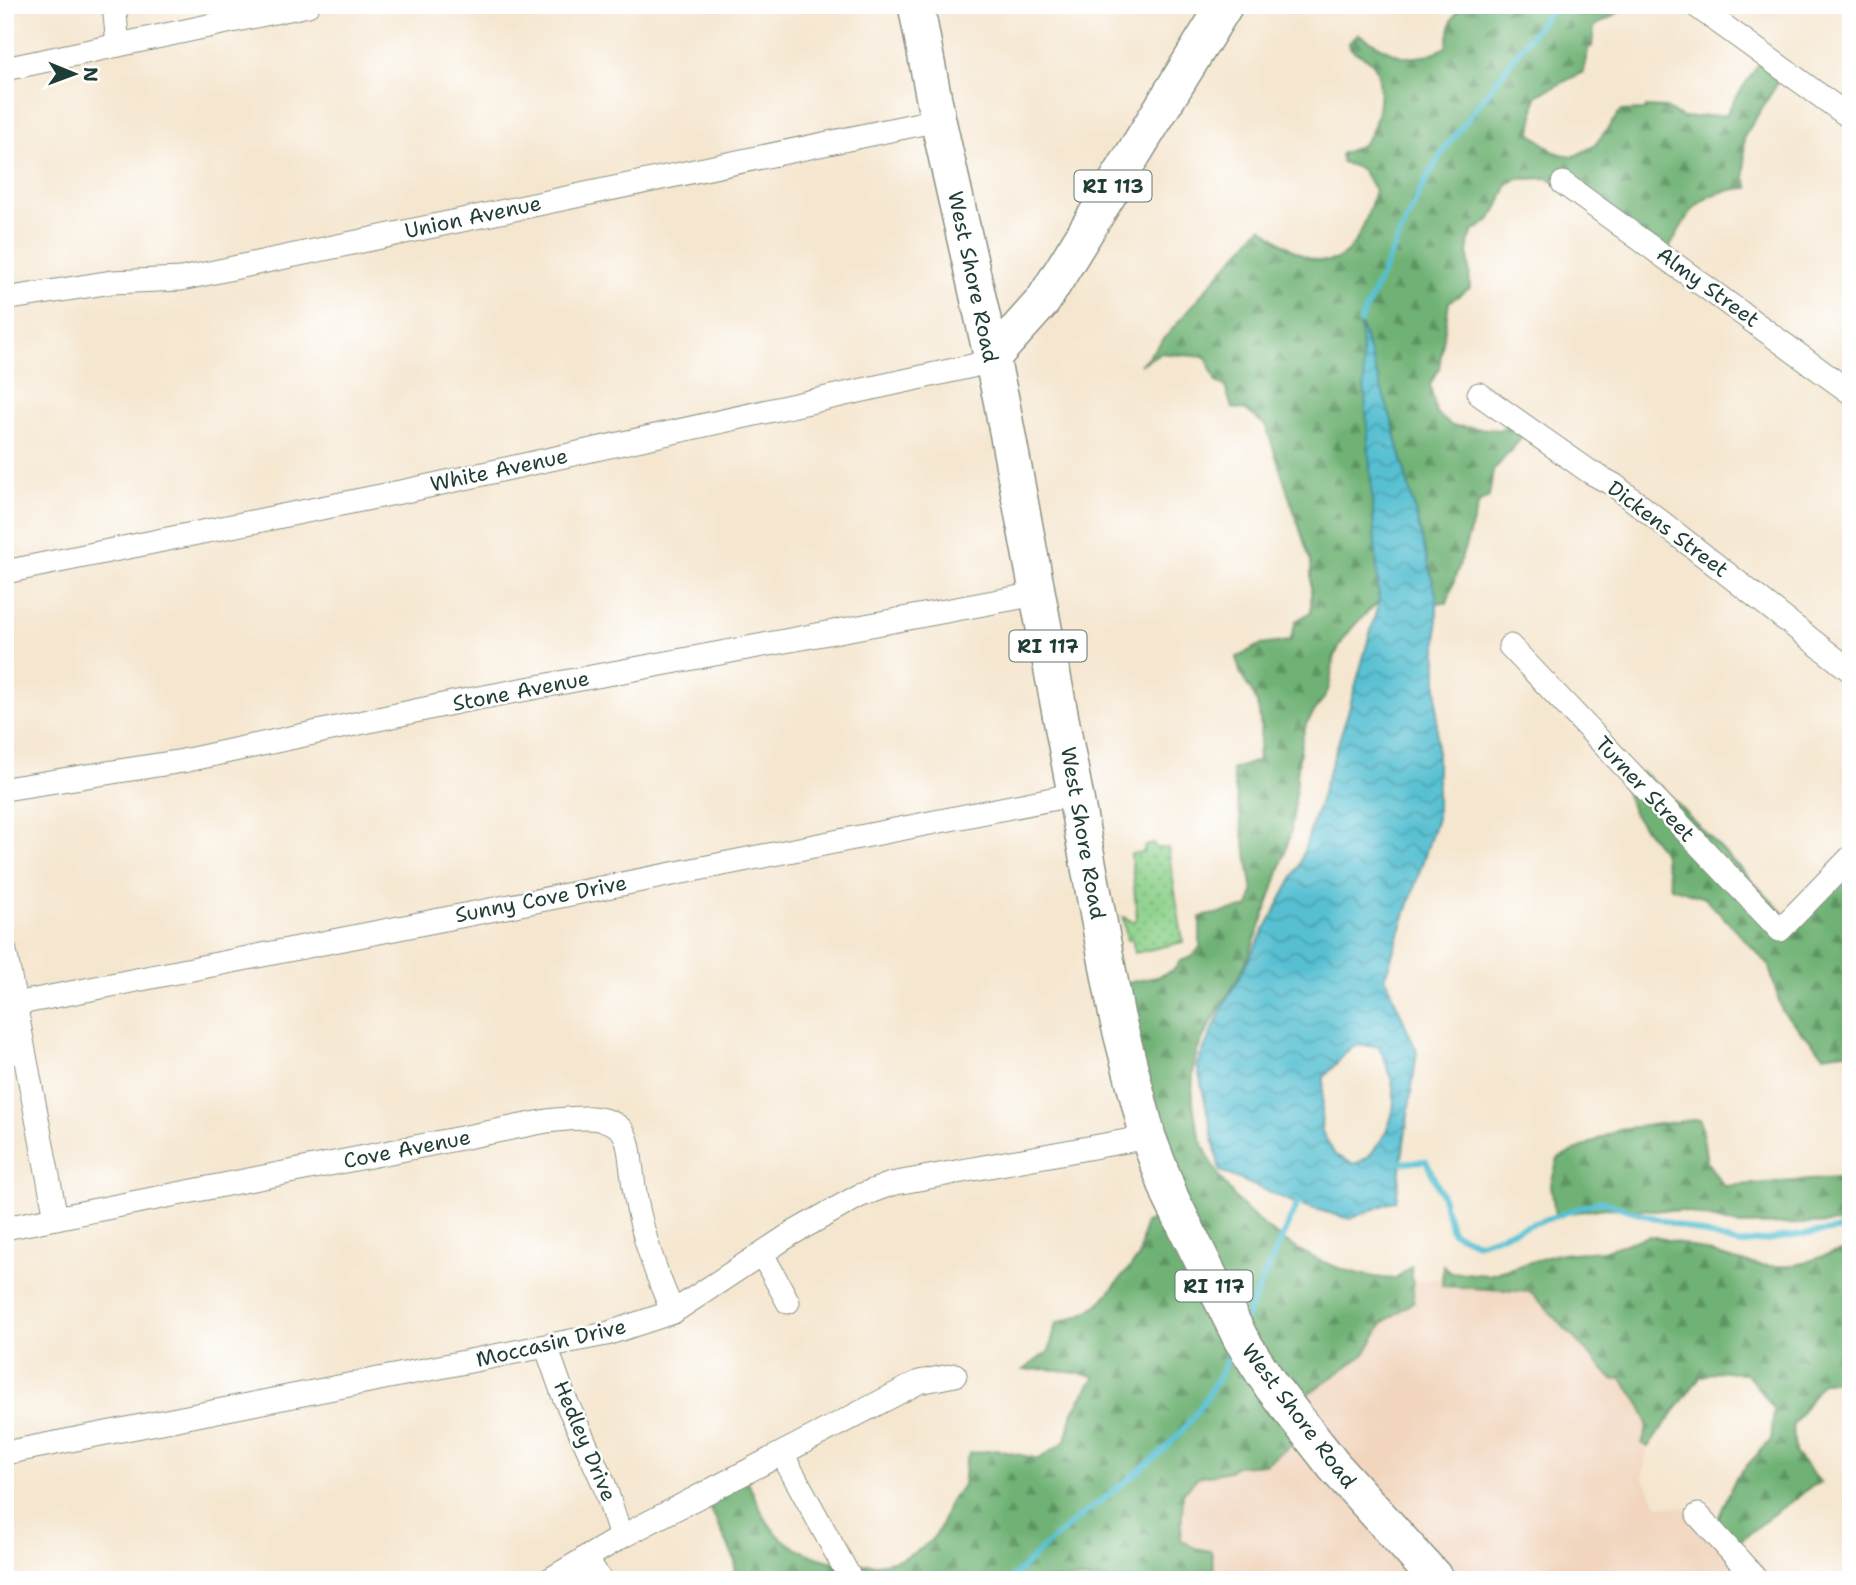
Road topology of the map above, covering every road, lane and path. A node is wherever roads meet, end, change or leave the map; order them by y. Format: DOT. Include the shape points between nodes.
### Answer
graph roads {
  1 [pos="114,5"];
  2 [pos="308,5"];
  3 [pos="916,5"];
  4 [pos="1225,5"];
  5 [pos="1695,5"];
  6 [pos="118,45"];
  7 [pos="5,69"];
  8 [pos="1851,118"];
  9 [pos="938,120"];
  10 [pos="1563,183"];
  11 [pos="5,299"];
  12 [pos="990,359"];
  13 [pos="1851,393"];
  14 [pos="1479,394"];
  15 [pos="5,572"];
  16 [pos="1037,594"];
  17 [pos="1510,646"];
  18 [pos="1851,671"];
  19 [pos="5,789"];
  20 [pos="1077,794"];
  21 [pos="1851,857"];
  22 [pos="5,951"];
  23 [pos="11,1005"];
  24 [pos="1148,1138"];
  25 [pos="56,1218"];
  26 [pos="5,1228"];
  27 [pos="762,1254"];
  28 [pos="788,1302"];
  29 [pos="673,1312"];
  30 [pos="546,1346"];
  31 [pos="955,1375"];
  32 [pos="5,1453"];
  33 [pos="782,1454"];
  34 [pos="1698,1515"];
  35 [pos="621,1537"];
  36 [pos="586,1557"];
  37 [pos="849,1576"];
  38 [pos="549,1580"];
  39 [pos="600,1580"];
  40 [pos="1437,1580"];
  41 [pos="1757,1580"];
  1 -- 6 [label="street"];
  2 -- 6 [label="street"];
  3 -- 9 [label="main road, West Shore Road / RI 117"];
  4 -- 12 [label="main road, RI 113" via="1043,301"];
  5 -- 8 [label="street"];
  6 -- 7 [label="street"];
  9 -- 11 [label="street, Union Avenue" via="181,279 112,282"];
  9 -- 12 [label="main road, West Shore Road / RI 117"];
  10 -- 13 [label="street, Almy Street"];
  12 -- 15 [label="street, White Avenue" via="415,489"];
  12 -- 16 [label="main road, West Shore Road / RI 117"];
  14 -- 18 [label="street, Dickens Street" via="1614,485"];
  16 -- 19 [label="street, Stone Avenue" via="457,702 183,761"];
  16 -- 20 [label="main road, West Shore Road / RI 117"];
  17 -- 21 [label="street, Turner Street" via="1780,930"];
  20 -- 23 [label="street, Sunny Cove Drive"];
  20 -- 24 [label="main road, West Shore Road / RI 117" via="1117,1017"];
  22 -- 23 [label="street"];
  23 -- 25 [label="street"];
  24 -- 27 [label="street, Moccasin Drive" via="891,1184 859,1196"];
  24 -- 40 [label="main road, West Shore Road / RI 117" via="1171,1198 1241,1339 1272,1387 1334,1466"];
  25 -- 26 [label="street, Cove Avenue"];
  25 -- 29 [label="street, Cove Avenue" via="583,1117 621,1129 659,1282"];
  27 -- 28 [label="street"];
  27 -- 29 [label="street, Moccasin Drive"];
  29 -- 30 [label="street, Moccasin Drive" via="606,1334"];
  30 -- 32 [label="street, Moccasin Drive"];
  30 -- 35 [label="street, Hedley Drive" via="604,1484"];
  31 -- 33 [label="street" via="919,1382"];
  33 -- 35 [label="street"];
  33 -- 37 [label="street"];
  34 -- 41 [label="street"];
  35 -- 36 [label="street"];
  36 -- 38 [label="street"];
  36 -- 39 [label="street"];
}
